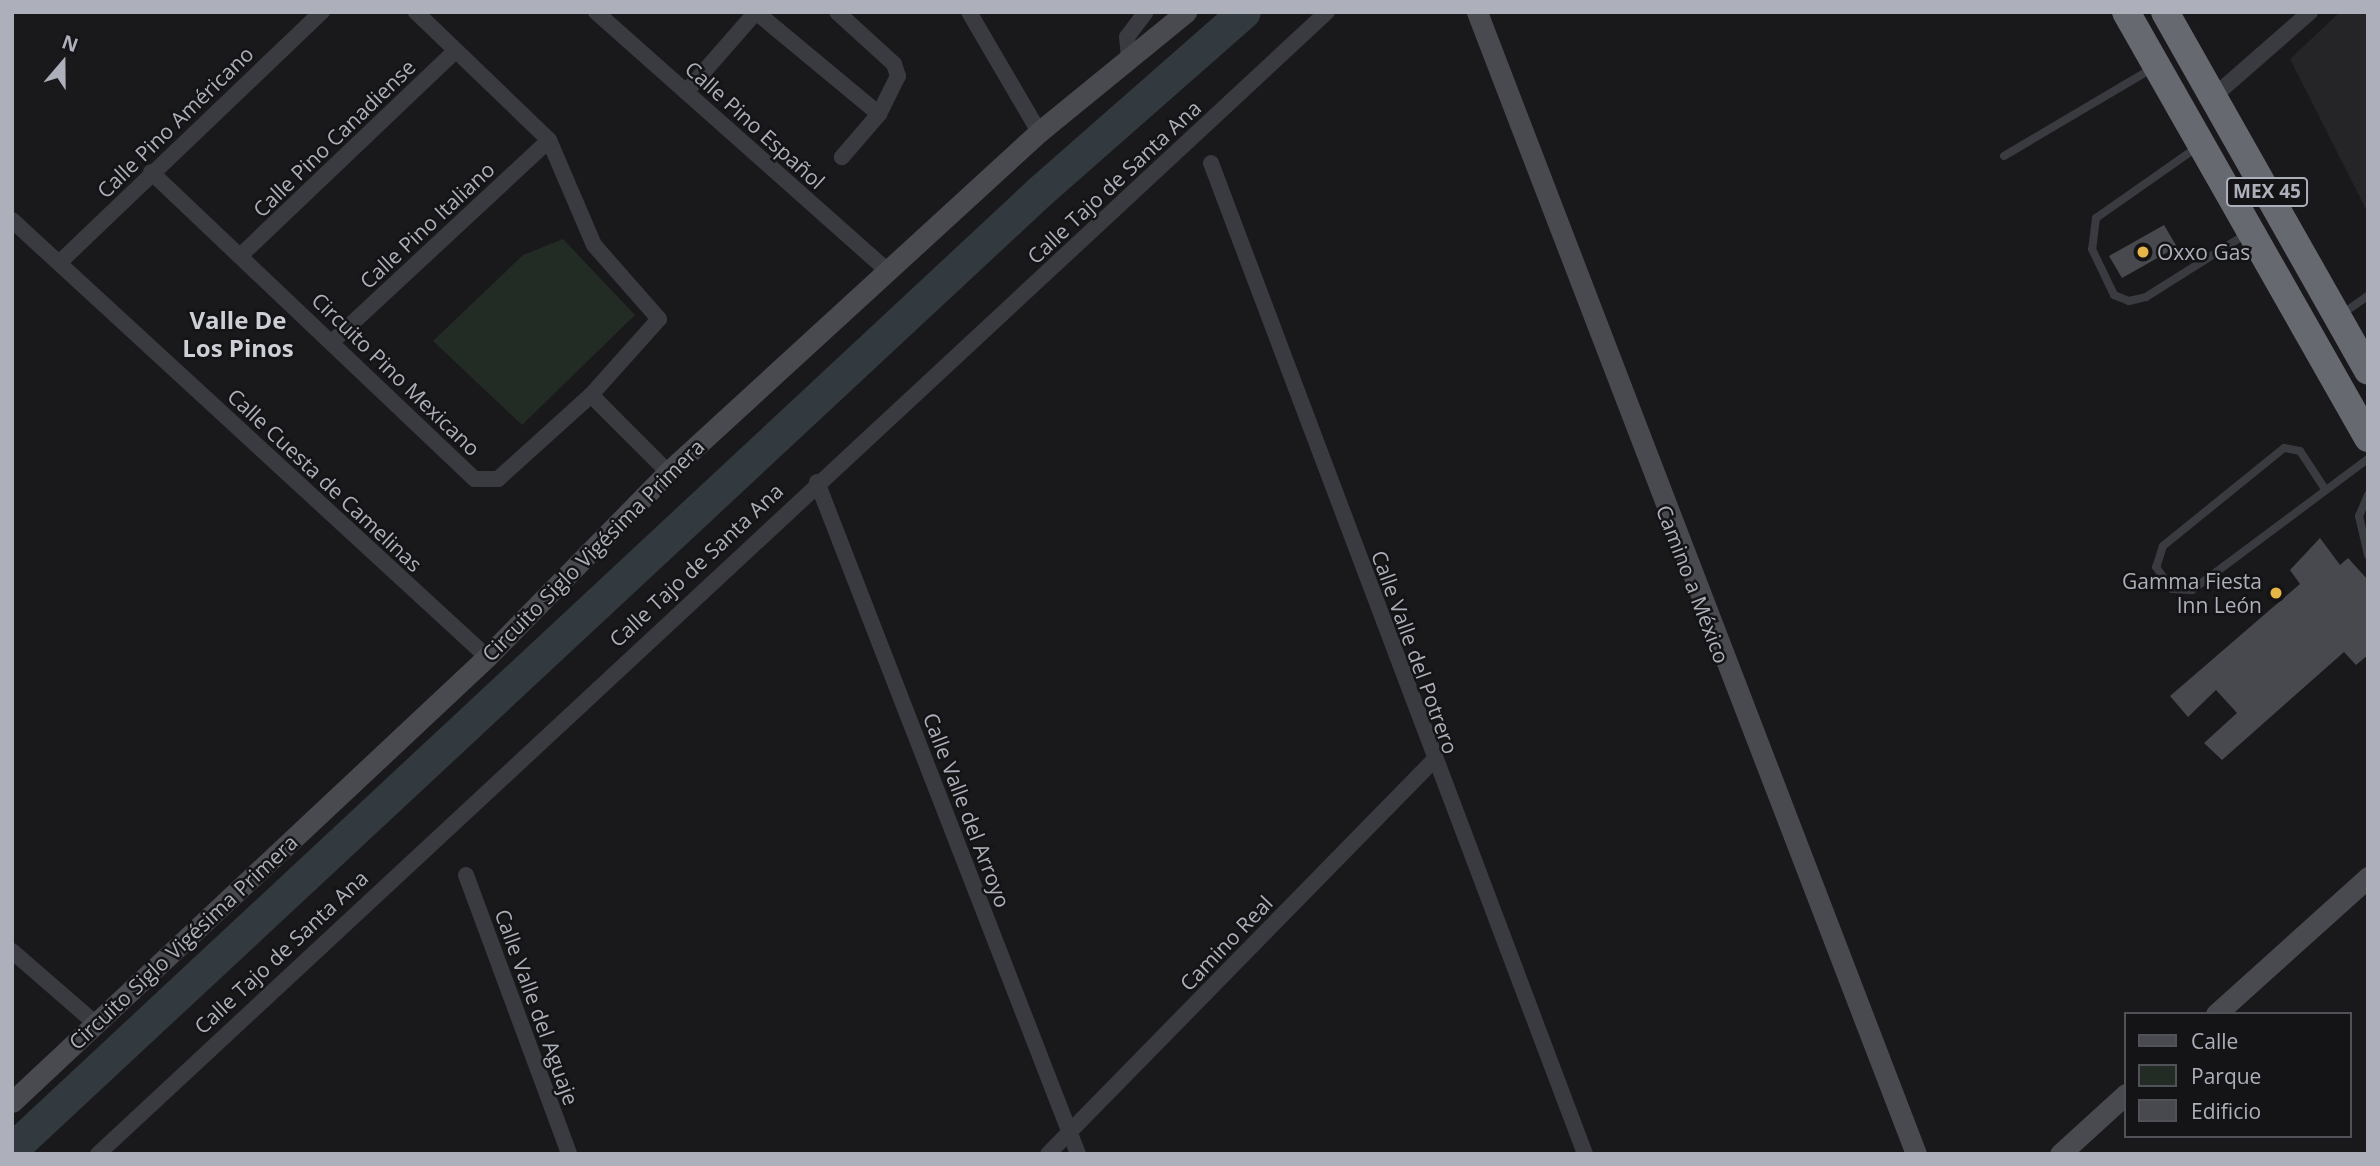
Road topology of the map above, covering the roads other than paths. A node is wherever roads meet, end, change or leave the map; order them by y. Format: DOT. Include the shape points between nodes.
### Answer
graph roads {
  1 [pos="321,12"];
  2 [pos="415,12"];
  3 [pos="756,12"];
  4 [pos="837,12"];
  5 [pos="969,12"];
  6 [pos="1146,12"];
  7 [pos="1186,12"];
  8 [pos="1327,12"];
  9 [pos="1477,12"];
  10 [pos="2126,12"];
  11 [pos="2165,12"];
  12 [pos="2310,12"];
  13 [pos="598,13"];
  14 [pos="455,51"];
  15 [pos="1129,59"];
  16 [pos="2157,66"];
  17 [pos="686,92"];
  18 [pos="2213,96"];
  19 [pos="878,114"];
  20 [pos="1039,132"];
  21 [pos="549,140"];
  22 [pos="2202,144"];
  23 [pos="2004,156"];
  24 [pos="842,157"];
  25 [pos="1211,163"];
  26 [pos="151,172"];
  27 [pos="12,220"];
  28 [pos="2252,231"];
  29 [pos="242,255"];
  30 [pos="59,263"];
  31 [pos="887,270"];
  32 [pos="2368,296"];
  33 [pos="2337,317"];
  34 [pos="333,341"];
  35 [pos="2368,371"];
  36 [pos="591,395"];
  37 [pos="2368,438"];
  38 [pos="2368,459"];
  39 [pos="668,472"];
  40 [pos="817,482"];
  41 [pos="2325,489"];
  42 [pos="2368,495"];
  43 [pos="2368,555"];
  44 [pos="486,657"];
  45 [pos="1433,761"];
  46 [pos="466,875"];
  47 [pos="2368,877"];
  48 [pos="12,950"];
  49 [pos="2218,1012"];
  50 [pos="96,1024"];
  51 [pos="2124,1096"];
  52 [pos="12,1102"];
  53 [pos="1069,1132"];
  54 [pos="98,1154"];
  55 [pos="569,1154"];
  56 [pos="1048,1154"];
  57 [pos="1078,1154"];
  58 [pos="1585,1154"];
  59 [pos="1916,1154"];
  60 [pos="2060,1154"];
  1 -- 26 [label="street, Calle Pino Américano"];
  2 -- 14 [label="street, Circuito Pino Mexicano"];
  3 -- 17 [label="street"];
  3 -- 19 [label="street"];
  4 -- 19 [label="street" via="894,64 898,76"];
  5 -- 20 [label="street"];
  6 -- 15 [label="street" via="1128,37"];
  7 -- 15 [label="main road, Circuito Siglo Vigésima Primera"];
  8 -- 40 [label="street, Calle Tajo de Santa Ana"];
  9 -- 59 [label="main road, Camino a México"];
  10 -- 16 [label="highway, MEX 45"];
  11 -- 18 [label="highway, MEX 45"];
  12 -- 18 [label="street"];
  13 -- 17 [label="street, Calle Pino Español"];
  14 -- 21 [label="street, Circuito Pino Mexicano"];
  14 -- 29 [label="street, Calle Pino Canadiense"];
  15 -- 20 [label="main road, Circuito Siglo Vigésima Primera"];
  16 -- 22 [label="highway, MEX 45"];
  16 -- 23 [label="lane"];
  17 -- 31 [label="street, Calle Pino Español"];
  18 -- 33 [label="highway, MEX 45"];
  19 -- 24 [label="street"];
  20 -- 31 [label="main road, Circuito Siglo Vigésima Primera"];
  21 -- 34 [label="street, Calle Pino Italiano"];
  21 -- 36 [label="street, Circuito Pino Mexicano" via="594,245 659,319"];
  22 -- 28 [label="highway, MEX 45"];
  22 -- 28 [label="lane" via="2096,218 2092,249 2113,295 2129,301 2146,297"];
  25 -- 45 [label="street, Calle Valle del Potrero"];
  26 -- 29 [label="street, Circuito Pino Mexicano"];
  26 -- 30 [label="street, Calle Pino Américano"];
  27 -- 30 [label="street, Calle Cuesta de Camelinas"];
  28 -- 37 [label="highway, MEX 45"];
  29 -- 34 [label="street, Circuito Pino Mexicano"];
  30 -- 44 [label="street, Calle Cuesta de Camelinas"];
  31 -- 39 [label="main road, Circuito Siglo Vigésima Primera"];
  32 -- 33 [label="lane"];
  33 -- 35 [label="highway, MEX 45"];
  34 -- 36 [label="street, Circuito Pino Mexicano" via="475,479 488,482"];
  36 -- 39 [label="street"];
  38 -- 41 [label="lane"];
  39 -- 44 [label="main road, Circuito Siglo Vigésima Primera"];
  40 -- 53 [label="street, Calle Valle del Arroyo"];
  40 -- 54 [label="street, Calle Tajo de Santa Ana"];
  41 -- 41 [label="lane" via="2192,590 2172,589 2156,567 2163,546 2284,448 2299,450"];
  42 -- 43 [label="lane" via="2360,516"];
  44 -- 50 [label="main road, Circuito Siglo Vigésima Primera"];
  45 -- 53 [label="street, Camino Real"];
  45 -- 58 [label="street, Calle Valle del Potrero"];
  46 -- 55 [label="street, Calle Valle del Aguaje"];
  47 -- 49 [label="main road"];
  48 -- 50 [label="street"];
  50 -- 52 [label="main road, Circuito Siglo Vigésima Primera"];
  51 -- 60 [label="main road"];
  53 -- 56 [label="street, Camino Real"];
  53 -- 57 [label="street, Calle Valle del Arroyo"];
}
